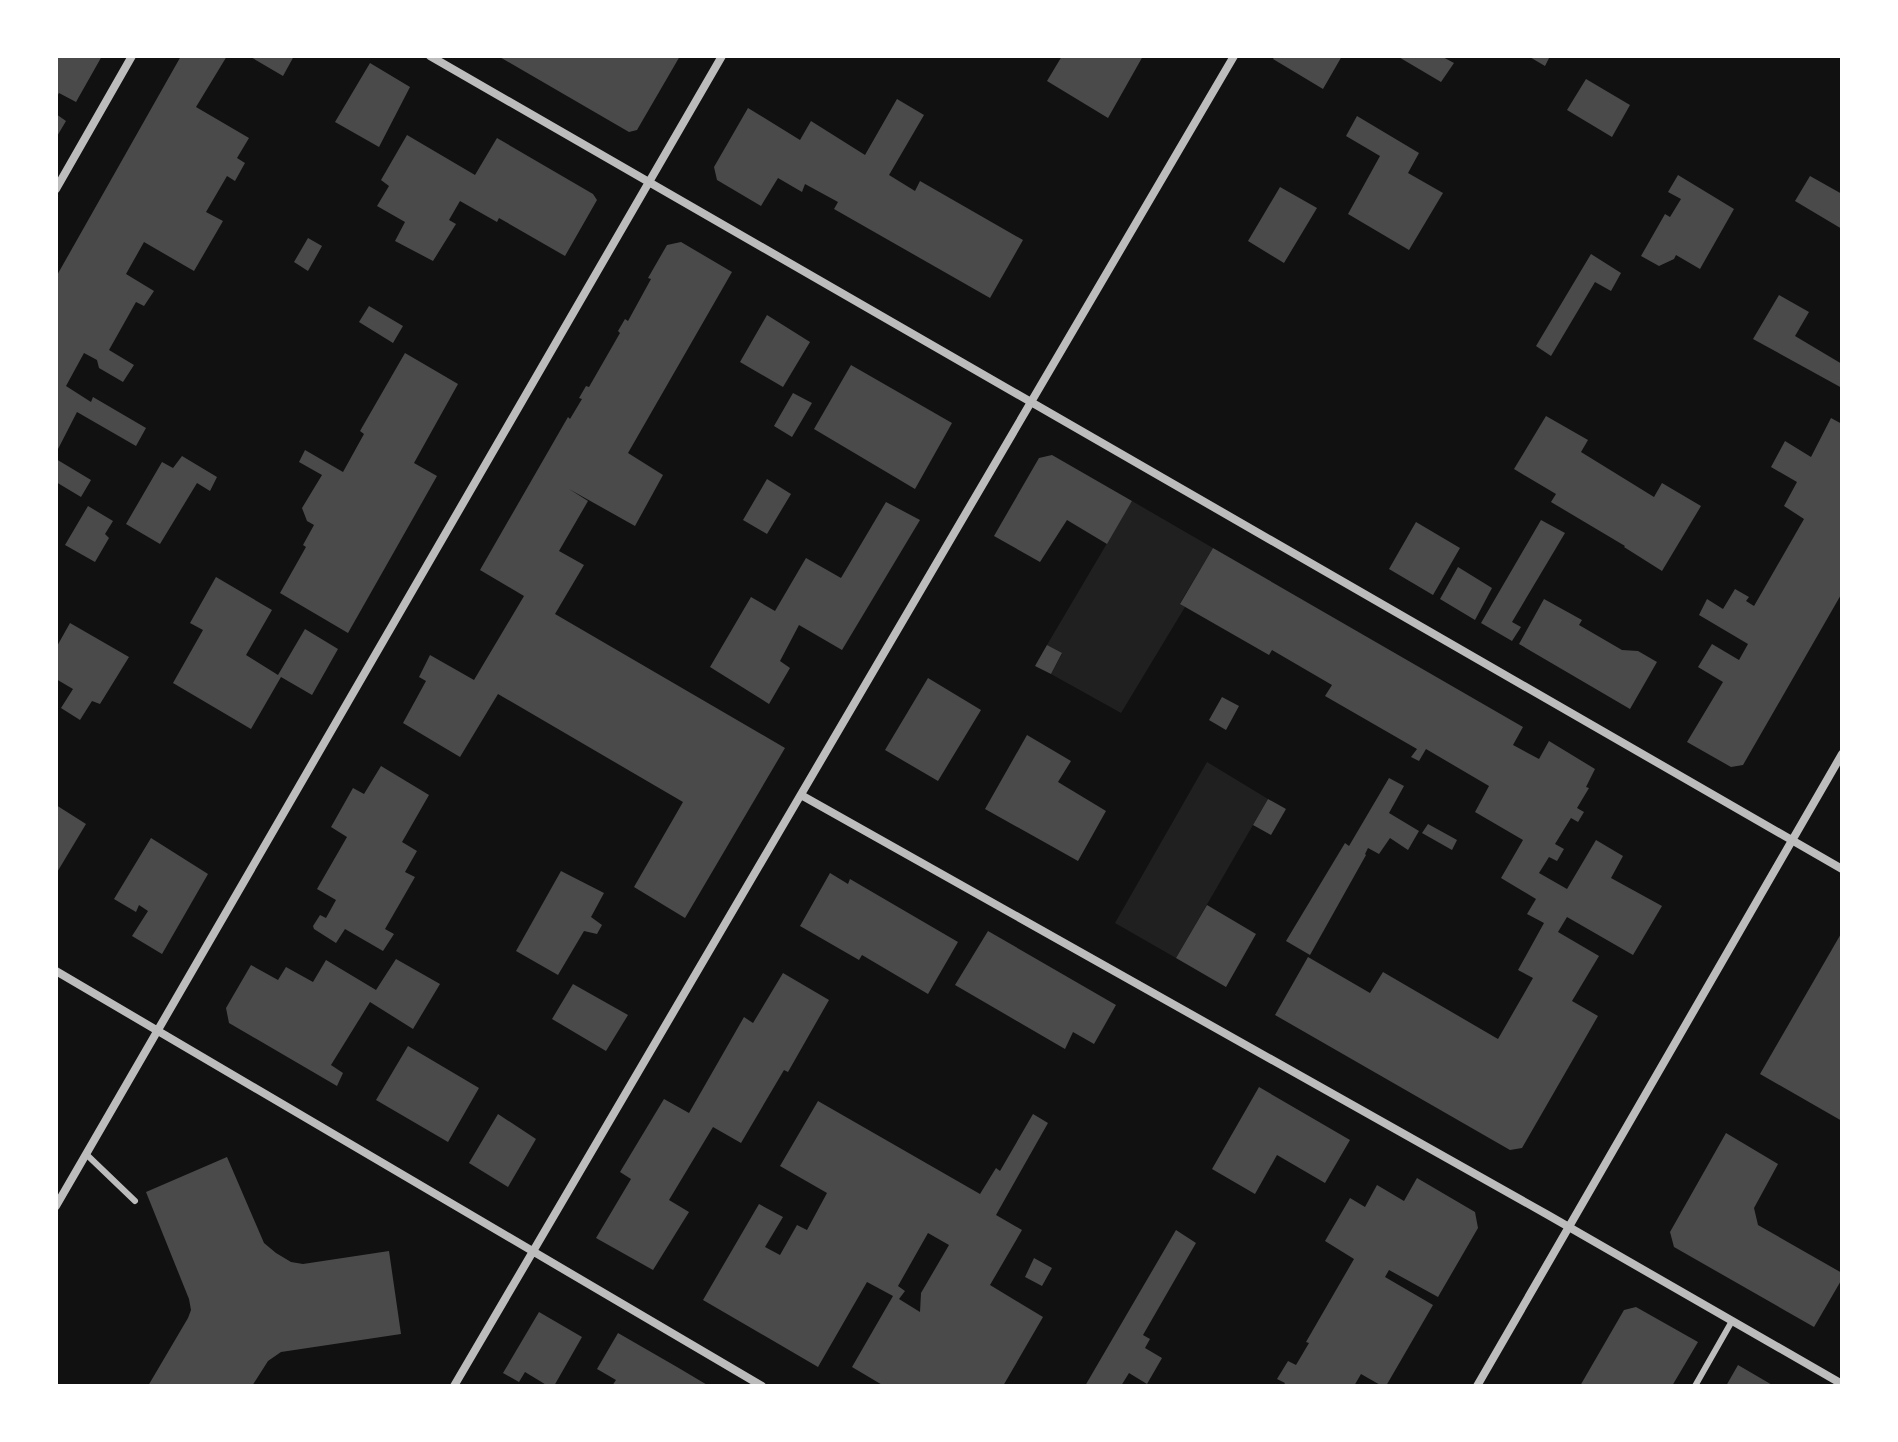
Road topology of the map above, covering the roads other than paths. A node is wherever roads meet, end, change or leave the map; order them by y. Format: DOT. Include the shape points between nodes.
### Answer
graph roads {
  1 [pos="132,56"];
  2 [pos="430,56"];
  3 [pos="722,56"];
  4 [pos="1234,56"];
  5 [pos="649,182"];
  6 [pos="56,189"];
  7 [pos="1031,402"];
  8 [pos="1842,754"];
  9 [pos="801,795"];
  10 [pos="1792,841"];
  11 [pos="1842,869"];
  12 [pos="56,971"];
  13 [pos="158,1030"];
  14 [pos="86,1154"];
  15 [pos="135,1201"];
  16 [pos="56,1206"];
  17 [pos="1569,1228"];
  18 [pos="533,1251"];
  19 [pos="1732,1321"];
  20 [pos="1842,1384"];
  21 [pos="454,1386"];
  22 [pos="762,1386"];
  23 [pos="1477,1386"];
  24 [pos="1695,1386"];
  1 -- 6 [label="street"];
  2 -- 5 [label="street"];
  3 -- 5 [label="street"];
  4 -- 7 [label="street"];
  5 -- 7 [label="street"];
  5 -- 13 [label="street"];
  7 -- 9 [label="street"];
  7 -- 10 [label="street"];
  8 -- 10 [label="street"];
  9 -- 17 [label="street"];
  9 -- 18 [label="street"];
  10 -- 11 [label="street"];
  10 -- 17 [label="street"];
  12 -- 13 [label="street"];
  13 -- 14 [label="street"];
  13 -- 18 [label="street"];
  14 -- 15 [label="lane"];
  14 -- 16 [label="street"];
  17 -- 19 [label="street"];
  17 -- 23 [label="street"];
  18 -- 21 [label="street"];
  18 -- 22 [label="street"];
  19 -- 20 [label="street"];
  19 -- 24 [label="lane"];
}
